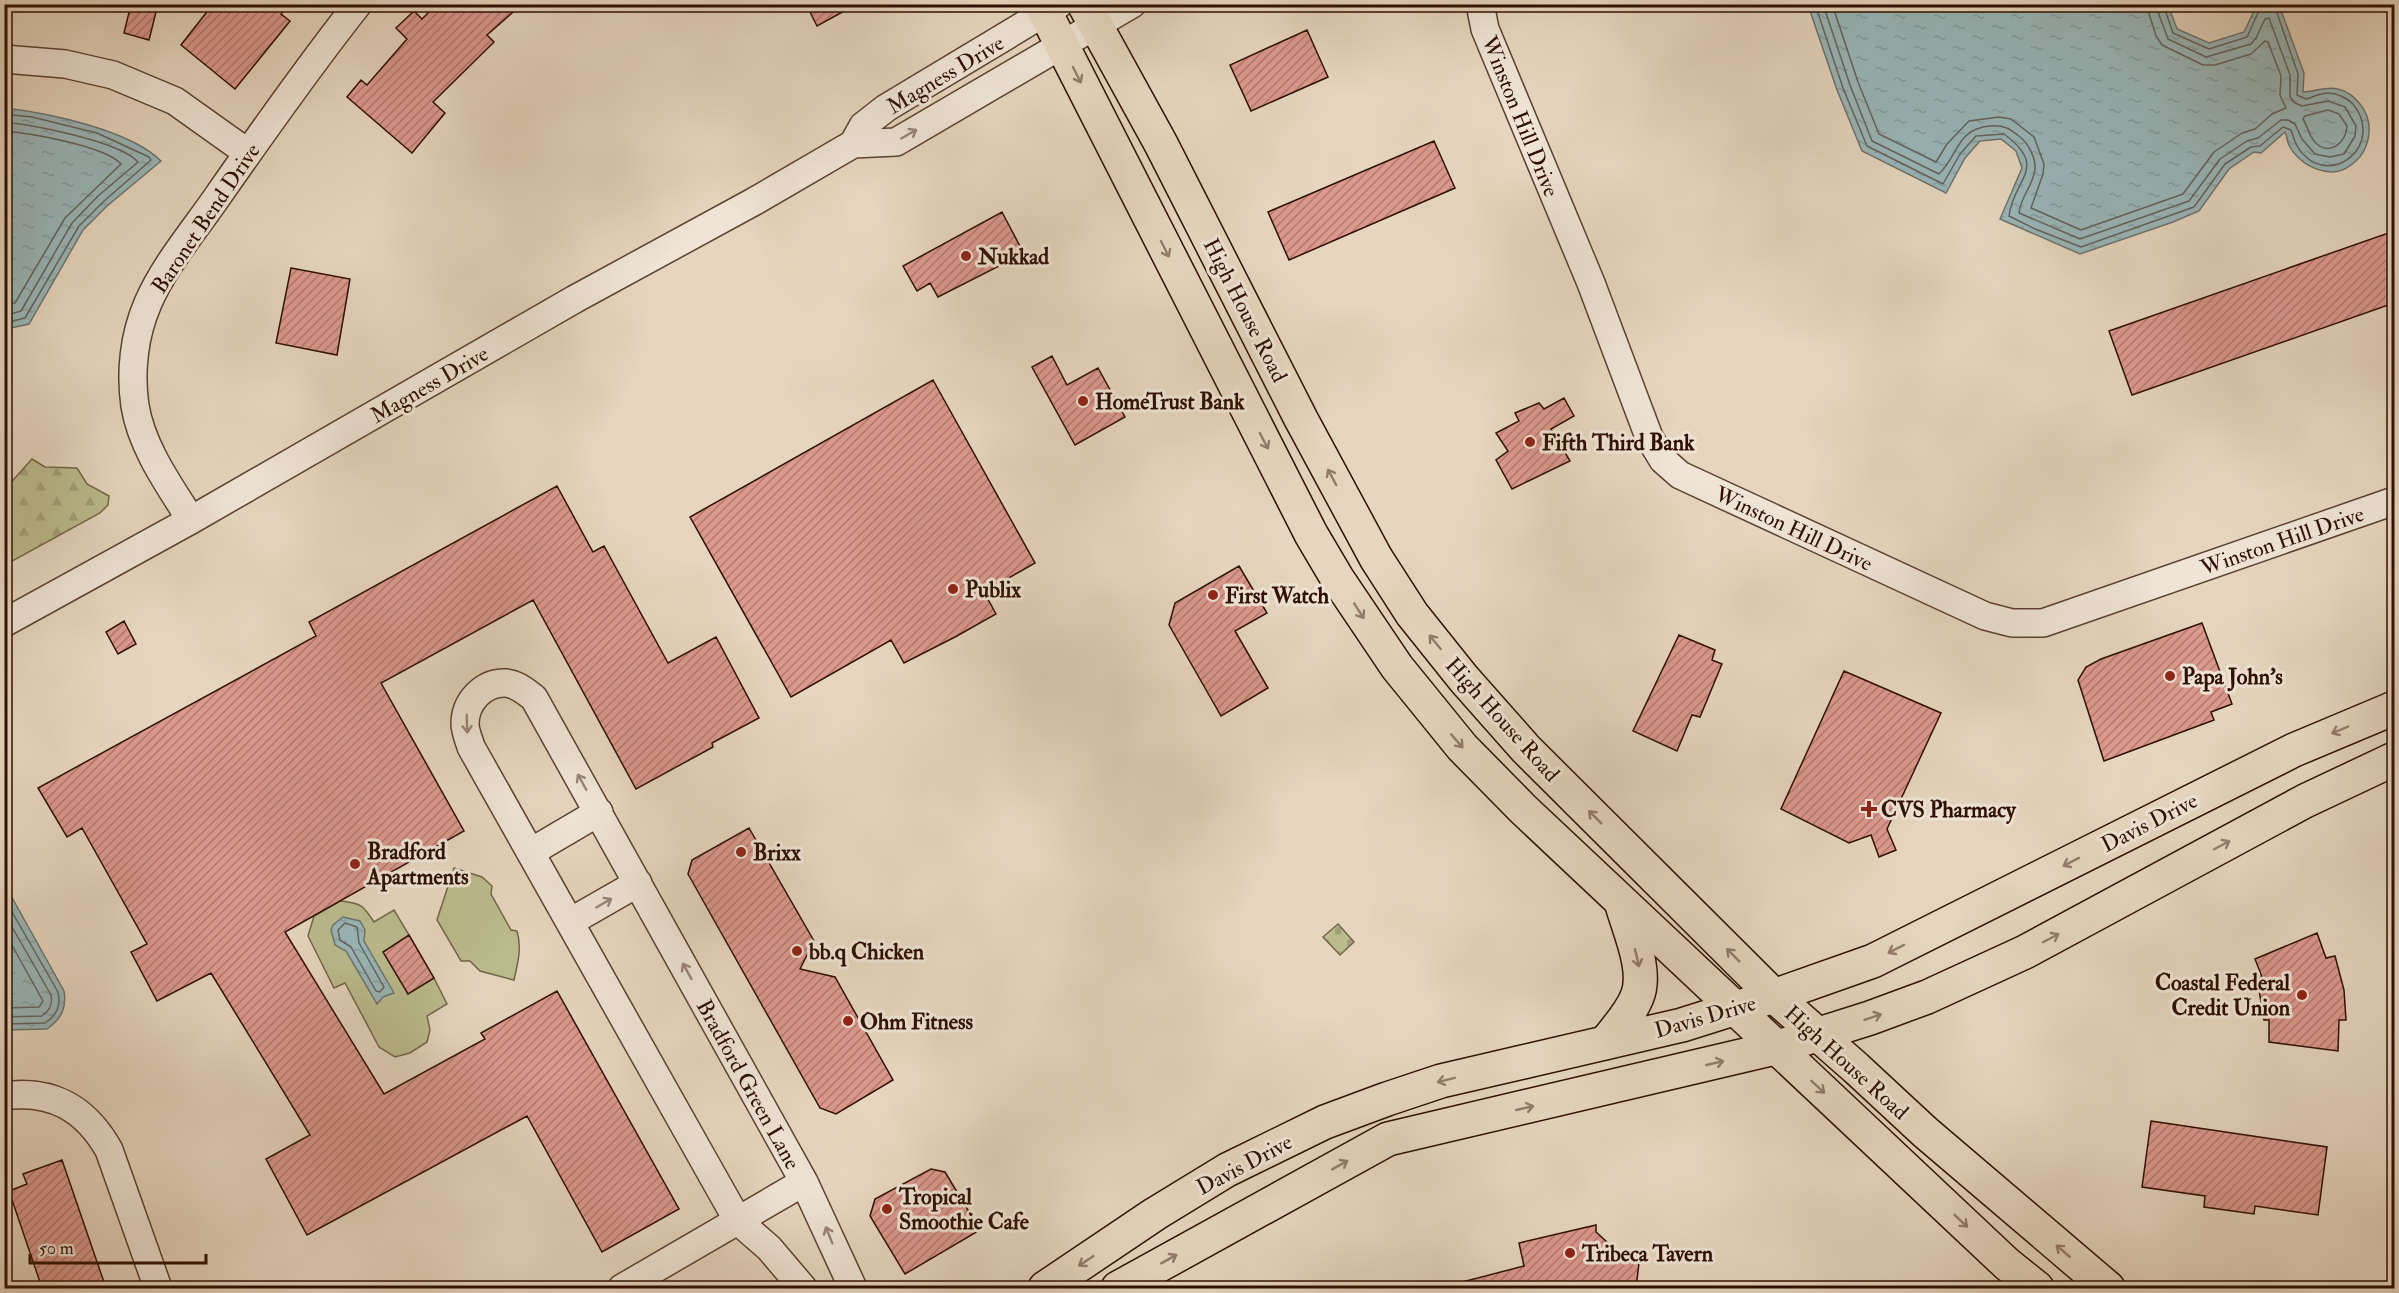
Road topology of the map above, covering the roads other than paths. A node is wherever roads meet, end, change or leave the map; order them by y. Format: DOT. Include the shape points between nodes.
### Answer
graph roads {
  1 [pos="358,4"];
  2 [pos="1132,4"];
  3 [pos="1480,4"];
  4 [pos="1049,7"];
  5 [pos="1090,15"];
  6 [pos="1062,45"];
  7 [pos="4,59"];
  8 [pos="853,144"];
  9 [pos="248,153"];
  10 [pos="2394,501"];
  11 [pos="191,520"];
  12 [pos="4,623"];
  13 [pos="2394,708"];
  14 [pos="2394,759"];
  15 [pos="599,812"];
  16 [pos="531,852"];
  17 [pos="638,883"];
  18 [pos="1621,902"];
  19 [pos="570,922"];
  20 [pos="1774,996"];
  21 [pos="1732,1008"];
  22 [pos="1817,1035"];
  23 [pos="1605,1043"];
  24 [pos="1775,1048"];
  25 [pos="4,1096"];
  26 [pos="804,1182"];
  27 [pos="738,1221"];
  28 [pos="158,1288"];
  29 [pos="622,1288"];
  30 [pos="803,1288"];
  31 [pos="853,1288"];
  32 [pos="1045,1288"];
  33 [pos="1118,1288"];
  34 [pos="2037,1288"];
  35 [pos="2108,1288"];
  1 -- 9 [label="street, Baronet Bend Drive"];
  2 -- 5 [label="street, Magness Drive"];
  3 -- 10 [label="street, Winston Hill Drive" via="1489,39 1592,283 1649,437 1663,459 1680,475 1984,616 2012,623 2043,623"];
  4 -- 6 [label="main road, High House Road"];
  4 -- 8 [label="street, Magness Drive" via="886,108 863,126"];
  5 -- 6 [label="street, Magness Drive"];
  20 -- 5 [label="main road, High House Road, one-way" via="1526,749 1412,614 1376,558 1301,419 1167,155"];
  8 -- 6 [label="street, Magness Drive, one-way" via="896,142"];
  6 -- 18 [label="main road, High House Road, one-way" via="1337,578 1397,667 1462,747"];
  7 -- 9 [label="street" via="65,64 112,75 176,101"];
  8 -- 11 [label="street, Magness Drive"];
  9 -- 11 [label="street, Baronet Bend Drive" via="165,272 148,303 136,338 135,407 149,448"];
  11 -- 12 [label="street, Magness Drive"];
  13 -- 20 [label="main road, Davis Drive, one-way" via="2294,750 1873,961"];
  22 -- 14 [label="main road, Davis Drive, one-way" via="1927,997 2025,952 2305,801"];
  15 -- 16 [label="street"];
  15 -- 16 [label="street, Bradford Green Lane, one-way" via="534,698 520,687 506,683 483,688 467,710 465,726 471,747"];
  15 -- 17 [label="street, Bradford Green Lane"];
  16 -- 19 [label="street, Bradford Green Lane"];
  19 -- 17 [label="street, one-way"];
  26 -- 17 [label="street, Bradford Green Lane, one-way"];
  18 -- 21 [label="main road, High House Road"];
  18 -- 23 [label="main road, one-way" via="1640,964 1639,994 1626,1018"];
  19 -- 27 [label="street, Bradford Green Lane"];
  20 -- 21 [label="main road, Davis Drive"];
  20 -- 22 [label="main road, High House Road"];
  21 -- 23 [label="main road, Davis Drive" via="1682,1025"];
  21 -- 24 [label="main road, High House Road"];
  22 -- 24 [label="main road, Davis Drive"];
  35 -- 22 [label="main road, High House Road, one-way"];
  23 -- 32 [label="main road, Davis Drive, one-way" via="1441,1082 1325,1122 1227,1170"];
  33 -- 24 [label="main road, Davis Drive, one-way" via="1388,1139"];
  24 -- 34 [label="main road, High House Road, one-way"];
  25 -- 28 [label="street" via="34,1094 67,1105 98,1130 109,1150"];
  26 -- 27 [label="street"];
  31 -- 26 [label="street, Bradford Green Lane, one-way"];
  27 -- 29 [label="street"];
  27 -- 30 [label="street, Bradford Green Lane" via="769,1248"];
}
